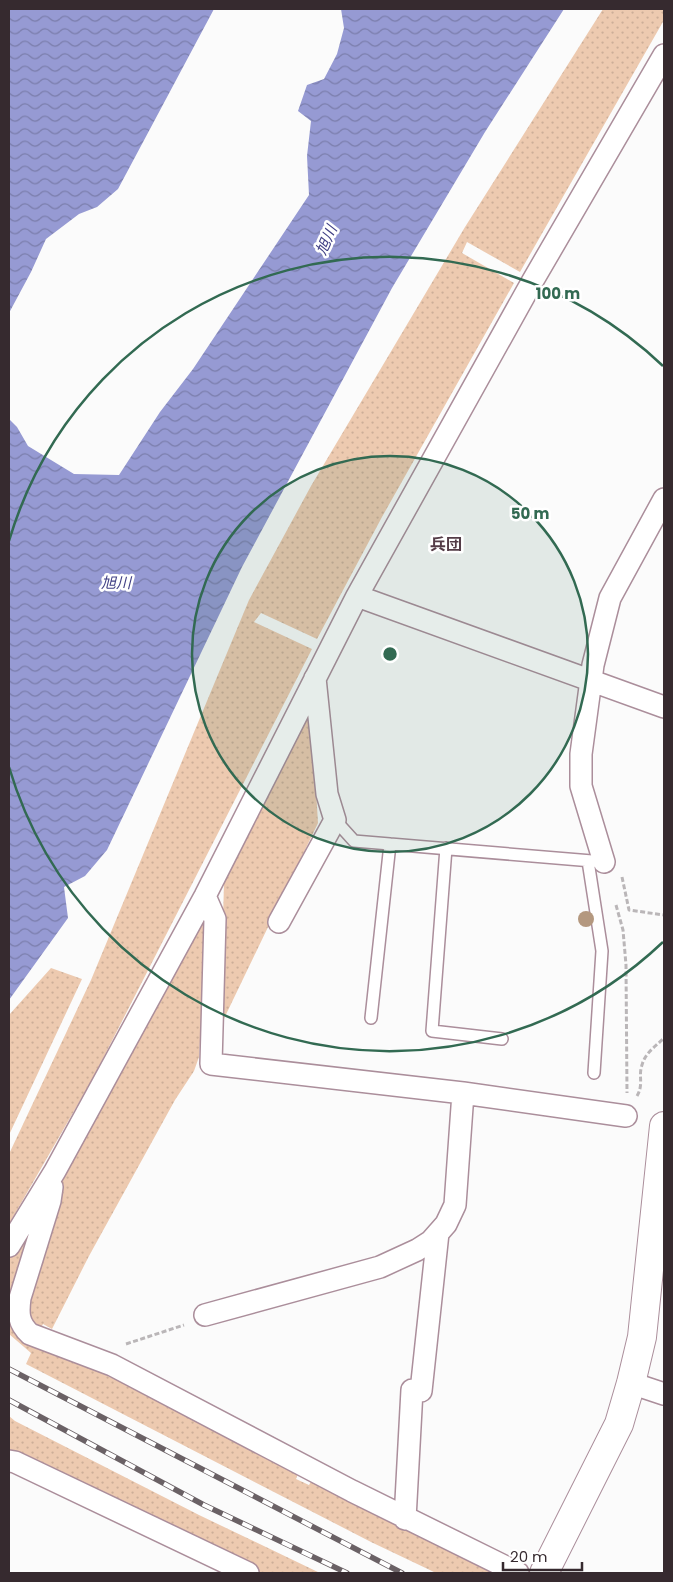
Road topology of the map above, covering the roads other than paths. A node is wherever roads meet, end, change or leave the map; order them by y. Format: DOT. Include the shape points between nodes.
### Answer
graph roads {
  1 [pos="664,55"];
  2 [pos="664,499"];
  3 [pos="357,596"];
  4 [pos="315,678"];
  5 [pos="591,682"];
  6 [pos="664,707"];
  7 [pos="334,820"];
  8 [pos="390,844"];
  9 [pos="446,848"];
  10 [pos="596,862"];
  11 [pos="205,896"];
  12 [pos="279,922"];
  13 [pos="371,1018"];
  14 [pos="502,1040"];
  15 [pos="594,1073"];
  16 [pos="463,1093"];
  17 [pos="626,1116"];
  18 [pos="664,1126"];
  19 [pos="55,1171"];
  20 [pos="659,1230"];
  21 [pos="438,1233"];
  22 [pos="9,1246"];
  23 [pos="204,1315"];
  24 [pos="631,1383"];
  25 [pos="664,1394"];
  26 [pos="9,1461"];
  27 [pos="405,1519"];
  28 [pos="248,1573"];
  29 [pos="518,1573"];
  30 [pos="544,1573"];
  1 -- 3 [label="street" via="532,282"];
  2 -- 5 [label="street" via="610,598"];
  3 -- 4 [label="street"];
  3 -- 5 [label="street"];
  4 -- 7 [label="street"];
  4 -- 11 [label="street"];
  5 -- 6 [label="street"];
  5 -- 10 [label="street" via="581,754 581,786"];
  7 -- 8 [label="lane" via="354,841"];
  7 -- 12 [label="street"];
  8 -- 9 [label="lane"];
  8 -- 13 [label="lane"];
  9 -- 10 [label="lane"];
  9 -- 14 [label="lane" via="432,1031"];
  10 -- 15 [label="lane" via="602,951"];
  11 -- 16 [label="street" via="214,919 211,1064"];
  11 -- 19 [label="street"];
  16 -- 17 [label="street"];
  16 -- 21 [label="street" via="455,1205"];
  18 -- 20 [label="street"];
  19 -- 22 [label="street"];
  19 -- 27 [label="street" via="50,1201 20,1298 18,1313 23,1328 30,1334 112,1365"];
  20 -- 24 [label="street"];
  21 -- 23 [label="street" via="417,1250 380,1267"];
  21 -- 27 [label="street" via="421,1391 412,1390"];
  24 -- 25 [label="street"];
  24 -- 30 [label="street" via="619,1424"];
  26 -- 28 [label="street"];
  27 -- 29 [label="street"];
}
